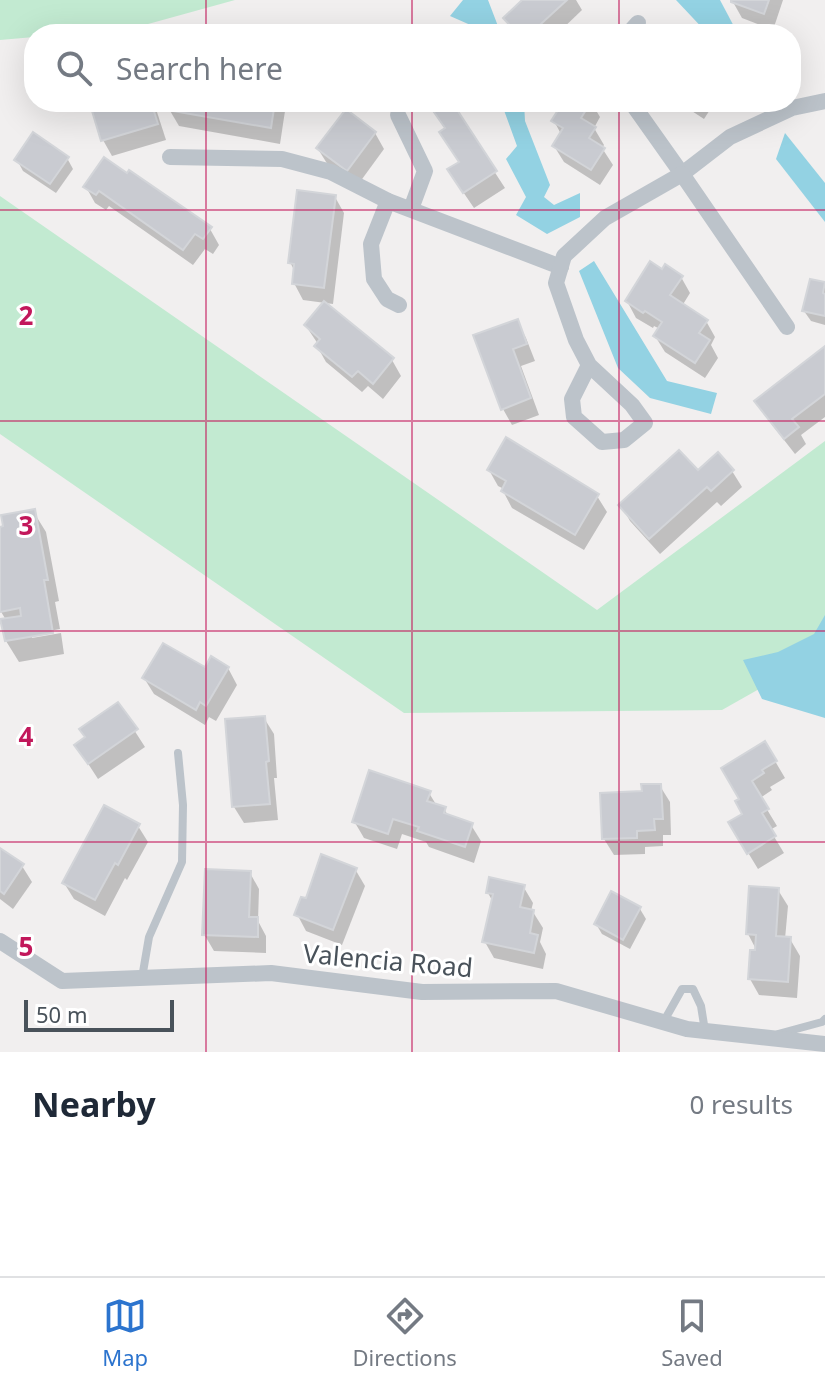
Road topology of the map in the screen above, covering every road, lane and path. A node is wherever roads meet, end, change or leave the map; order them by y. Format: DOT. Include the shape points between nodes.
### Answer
graph roads {
  1 [pos="825,101"];
  2 [pos="801,106"];
  3 [pos="638,112"];
  4 [pos="783,112"];
  5 [pos="398,115"];
  6 [pos="170,157"];
  7 [pos="682,174"];
  8 [pos="388,201"];
  9 [pos="411,209"];
  10 [pos="561,267"];
  11 [pos="399,305"];
  12 [pos="787,327"];
  13 [pos="589,365"];
  14 [pos="178,753"];
  15 [pos="0,941"];
  16 [pos="142,978"];
  17 [pos="825,1019"];
  18 [pos="664,1022"];
  19 [pos="705,1031"];
  20 [pos="765,1037"];
  21 [pos="825,1044"];
  1 -- 2 [label="street"];
  3 -- 7 [label="street"];
  4 -- 7 [label="street" via="730,137"];
  5 -- 9 [label="street" via="425,171"];
  6 -- 8 [label="street" via="282,159 331,172"];
  7 -- 10 [label="street" via="605,218 564,256"];
  7 -- 12 [label="street"];
  8 -- 9 [label="street"];
  8 -- 11 [label="street" via="371,244 374,279 387,299"];
  9 -- 10 [label="street"];
  10 -- 13 [label="street" via="556,283"];
  13 -- 13 [label="street" via="645,423 624,440 602,442 574,417 572,399"];
  14 -- 16 [label="lane" via="182,862 149,937"];
  15 -- 16 [label="street, Valencia Road" via="62,981"];
  16 -- 18 [label="street, Valencia Road" via="271,973 422,992 556,991"];
  17 -- 20 [label="lane"];
  18 -- 19 [label="street, Valencia Road"];
  18 -- 19 [label="lane" via="682,989 693,989"];
  19 -- 20 [label="street, Valencia Road"];
  20 -- 21 [label="street, Valencia Road"];
}
